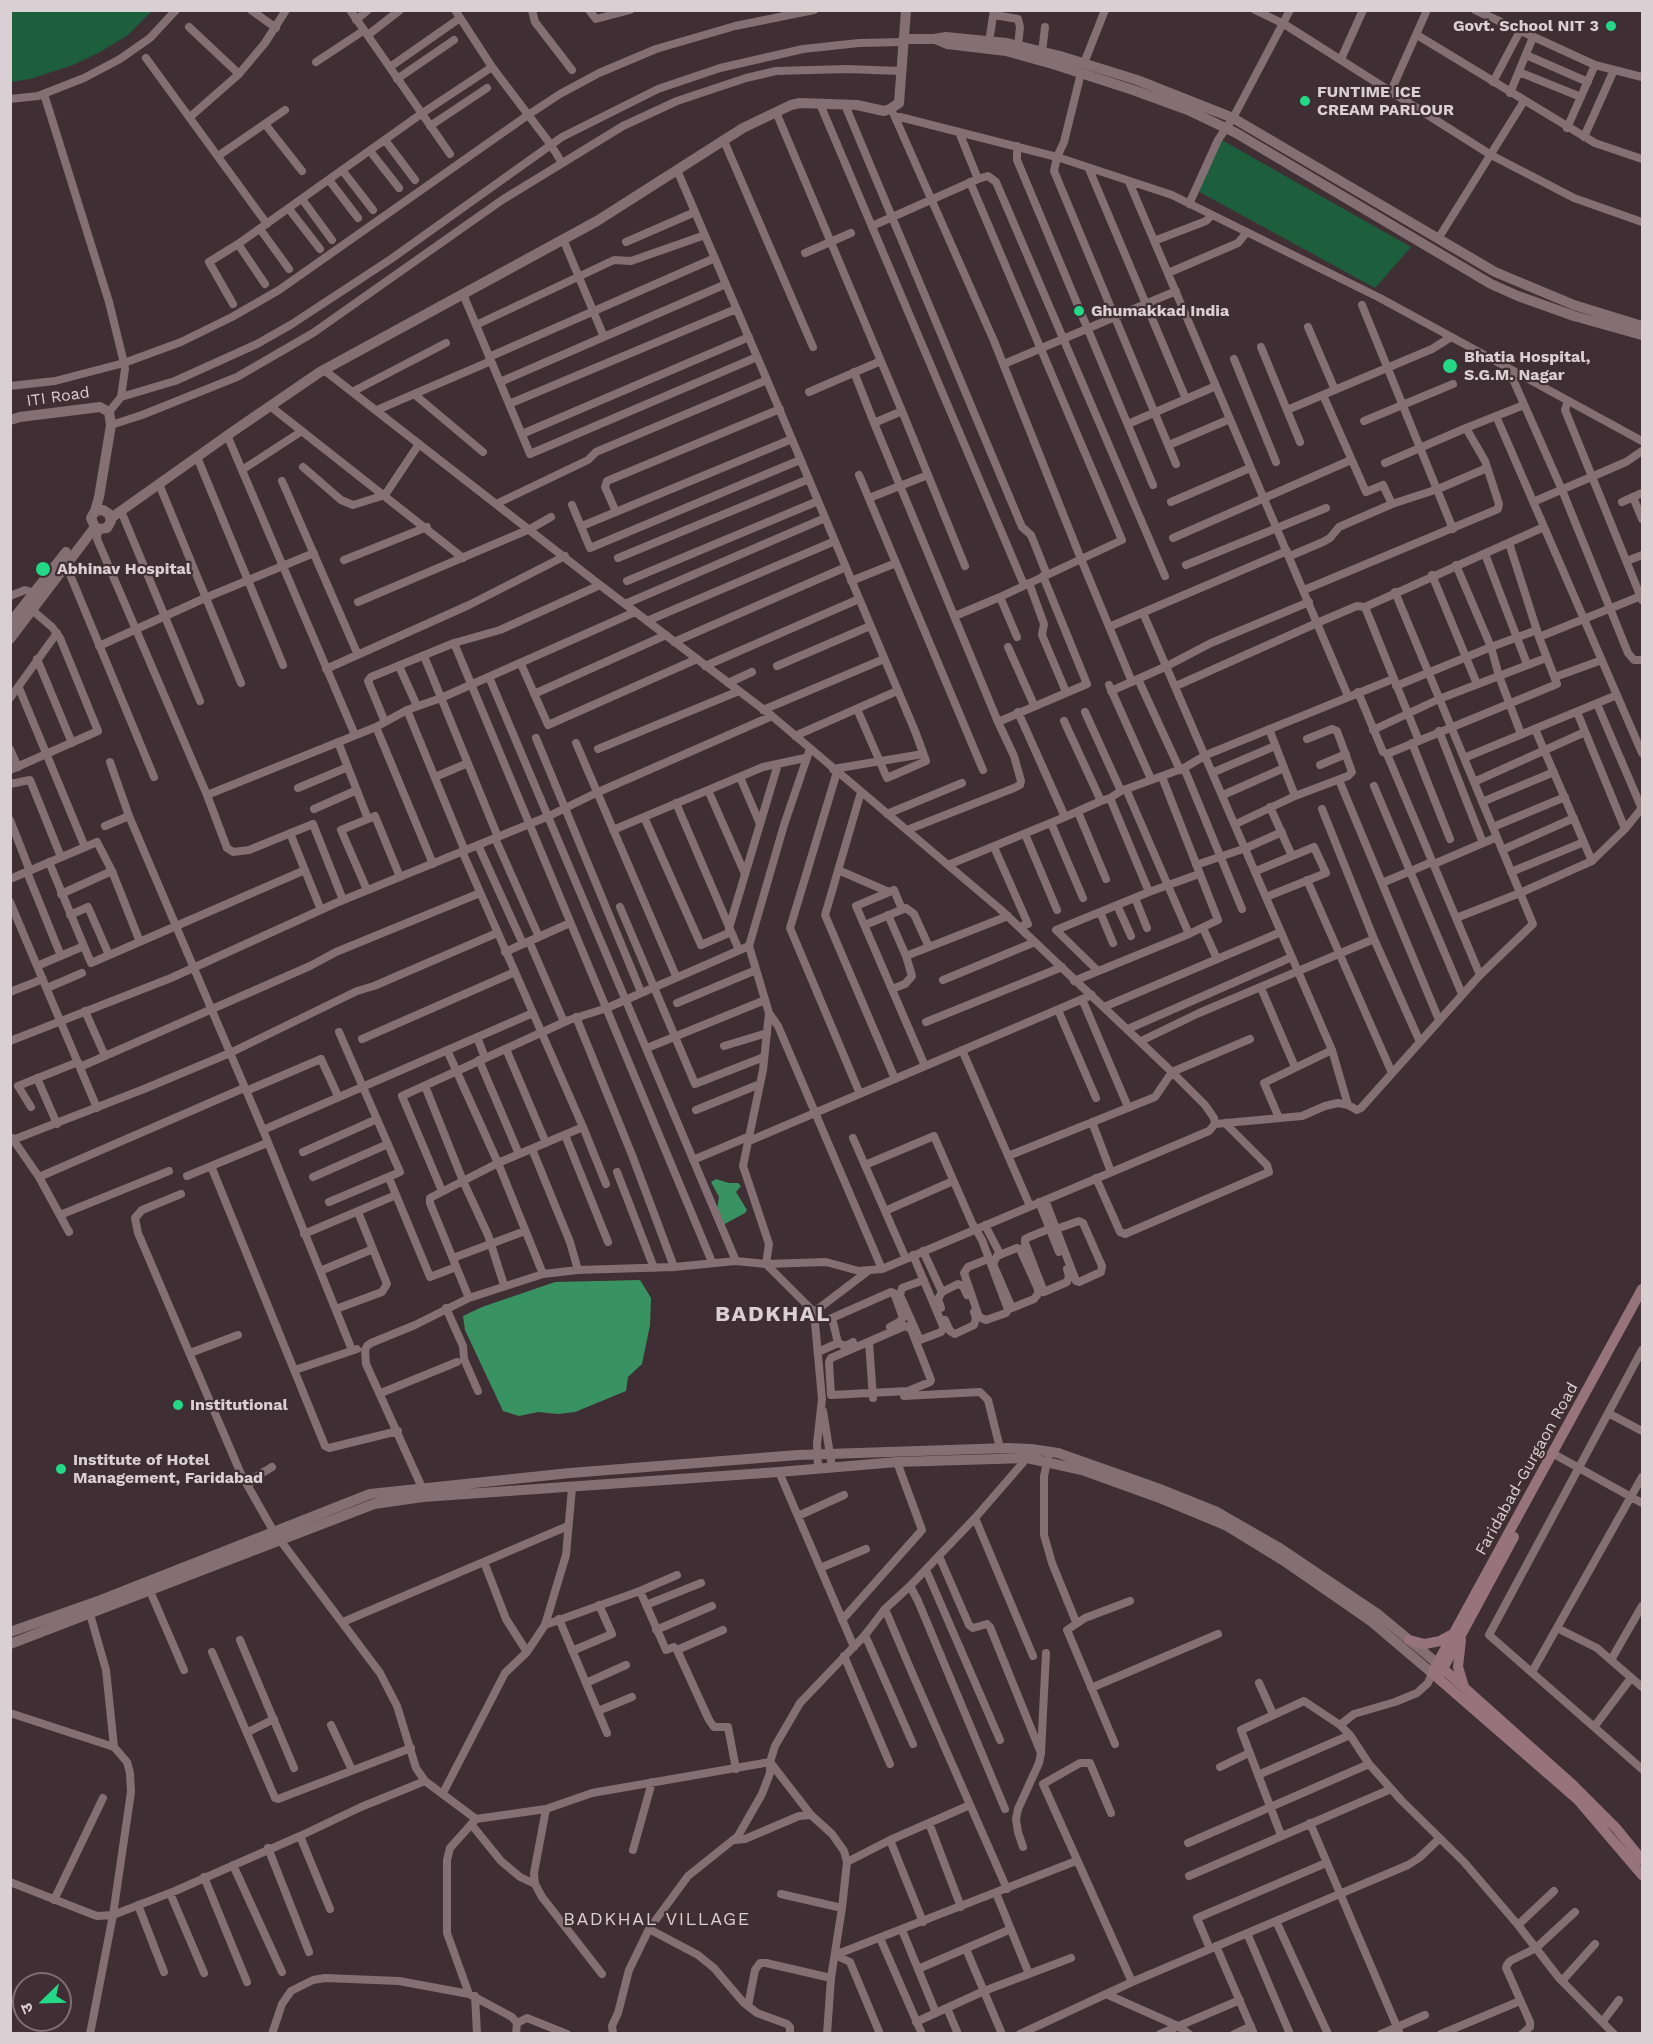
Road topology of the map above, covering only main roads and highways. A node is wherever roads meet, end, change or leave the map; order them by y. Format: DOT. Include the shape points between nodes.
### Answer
graph roads {
  1 [pos="1642,1289"];
  2 [pos="1642,1303"];
  3 [pos="1555,1455"];
  4 [pos="1457,1634"];
  5 [pos="1409,1640"];
  6 [pos="1437,1671"];
  7 [pos="1465,1688"];
  8 [pos="1642,1860"];
  9 [pos="1642,1875"];
  1 -- 3 [label="main road, Faridabad-Gurgaon Road"];
  2 -- 3 [label="main road, Faridabad-Gurgaon Road"];
  3 -- 4 [label="main road, Faridabad-Gurgaon Road"];
  4 -- 5 [label="main road" via="1425,1644"];
  4 -- 6 [label="main road, Faridabad-Gurgaon Road"];
  4 -- 7 [label="main road" via="1458,1667"];
  6 -- 7 [label="main road"];
  6 -- 9 [label="main road" via="1578,1800"];
  7 -- 8 [label="main road" via="1572,1784"];
}
